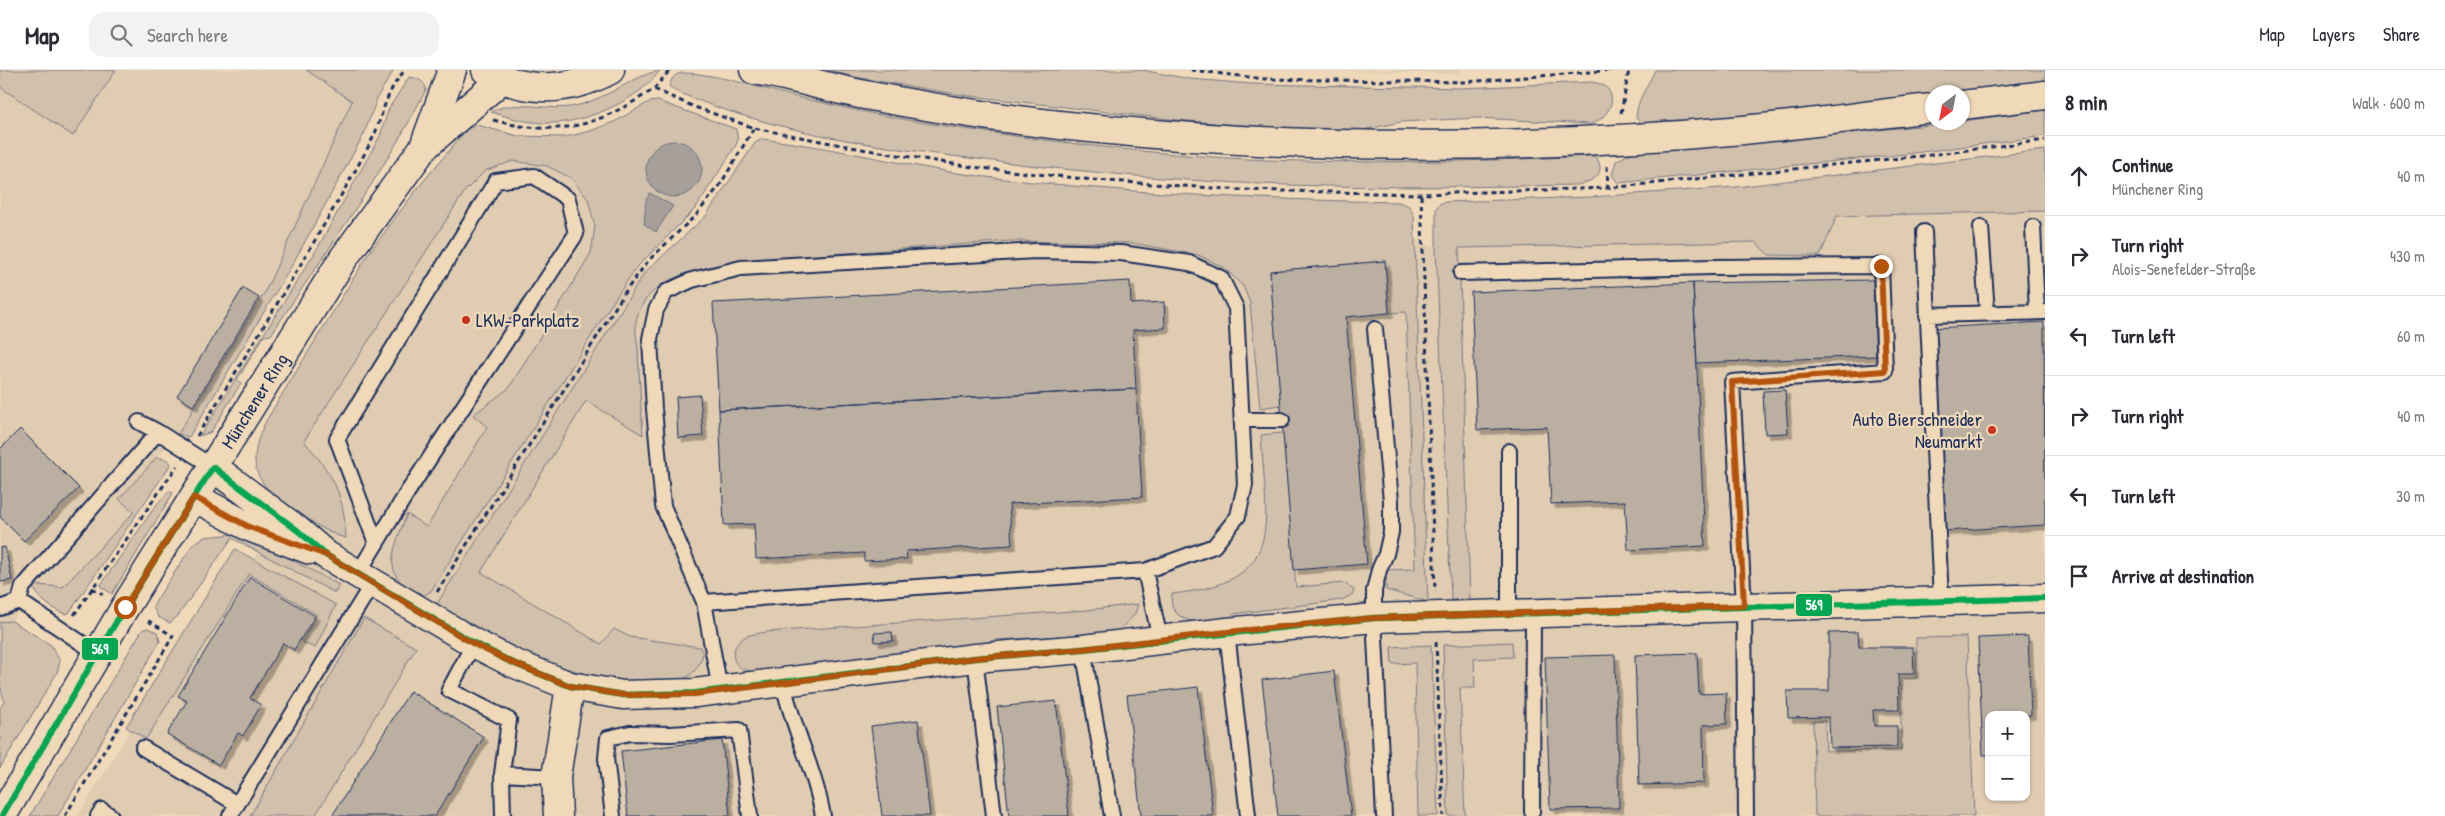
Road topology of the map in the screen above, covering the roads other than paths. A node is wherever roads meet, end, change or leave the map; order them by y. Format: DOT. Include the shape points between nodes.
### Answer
graph roads {
  1 [pos="452,70"];
  2 [pos="610,70"];
  3 [pos="759,70"];
  4 [pos="494,74"];
  5 [pos="2045,95"];
  6 [pos="1970,104"];
  7 [pos="1925,109"];
  8 [pos="424,147"];
  9 [pos="2034,226"];
  10 [pos="1981,228"];
  11 [pos="1924,232"];
  12 [pos="1461,273"];
  13 [pos="2041,312"];
  14 [pos="1987,313"];
  15 [pos="1928,315"];
  16 [pos="1375,329"];
  17 [pos="1242,420"];
  18 [pos="1282,420"];
  19 [pos="139,422"];
  20 [pos="158,432"];
  21 [pos="1509,450"];
  22 [pos="213,467"];
  23 [pos="194,497"];
  24 [pos="376,543"];
  25 [pos="326,555"];
  26 [pos="1145,571"];
  27 [pos="365,579"];
  28 [pos="1941,600"];
  29 [pos="19,601"];
  30 [pos="704,602"];
  31 [pos="2045,602"];
  32 [pos="1744,606"];
  33 [pos="0,608"];
  34 [pos="1521,612"];
  35 [pos="1374,618"];
  36 [pos="1227,632"];
  37 [pos="1160,639"];
  38 [pos="474,644"];
  39 [pos="1082,649"];
  40 [pos="98,654"];
  41 [pos="975,658"];
  42 [pos="783,683"];
  43 [pos="570,686"];
  44 [pos="720,690"];
  45 [pos="144,748"];
  46 [pos="502,774"];
  47 [pos="556,777"];
  48 [pos="234,810"];
  49 [pos="1532,812"];
  50 [pos="1746,815"];
  51 [pos="2,816"];
  52 [pos="98,816"];
  53 [pos="111,816"];
  54 [pos="503,816"];
  55 [pos="558,816"];
  56 [pos="612,816"];
  57 [pos="750,816"];
  58 [pos="823,816"];
  59 [pos="994,816"];
  60 [pos="1112,816"];
  61 [pos="1248,816"];
  62 [pos="1384,816"];
  1 -- 8 [label="main road, Münchener Ring"];
  2 -- 4 [label="main road" via="574,85 557,88 537,88"];
  3 -- 7 [label="main road" via="855,93 953,111 1099,129 1296,144 1381,145 1620,138 1743,130"];
  4 -- 8 [label="main road, Münchener Ring" via="468,107"];
  5 -- 6 [label="main road"];
  8 -- 22 [label="main road, Münchener Ring" via="338,267"];
  9 -- 13 [label="lane"];
  10 -- 14 [label="lane"];
  11 -- 15 [label="lane"];
  12 -- 32 [label="lane" via="1881,266 1885,371 1732,382"];
  13 -- 14 [label="lane"];
  14 -- 15 [label="lane"];
  15 -- 28 [label="lane"];
  16 -- 35 [label="lane" via="1391,532 1378,570"];
  17 -- 18 [label="lane"];
  17 -- 26 [label="lane" via="1245,485 1238,516 1214,546"];
  17 -- 30 [label="lane" via="1236,308 1221,278 1189,263 1121,253 1036,250 741,268 692,280 666,292 656,310 650,339 663,506"];
  19 -- 20 [label="lane"];
  20 -- 22 [label="lane"];
  20 -- 29 [label="lane" via="24,587"];
  21 -- 34 [label="lane"];
  22 -- 23 [label="main road, Münchener Ring"];
  22 -- 25 [label="main road"];
  23 -- 25 [label="main road" via="249,527"];
  23 -- 40 [label="main road, Münchener Ring"];
  24 -- 24 [label="lane" via="576,234 568,198 534,176 496,182 336,439"];
  24 -- 27 [label="lane"];
  25 -- 27 [label="main road"];
  26 -- 30 [label="lane"];
  26 -- 37 [label="lane"];
  27 -- 38 [label="main road"];
  27 -- 48 [label="lane"];
  28 -- 31 [label="main road"];
  28 -- 32 [label="main road"];
  29 -- 33 [label="lane"];
  29 -- 40 [label="lane"];
  30 -- 44 [label="lane"];
  32 -- 34 [label="main road"];
  32 -- 50 [label="lane"];
  34 -- 35 [label="main road"];
  34 -- 49 [label="lane"];
  35 -- 36 [label="main road"];
  35 -- 62 [label="lane"];
  36 -- 37 [label="main road"];
  36 -- 61 [label="lane"];
  37 -- 39 [label="main road"];
  38 -- 43 [label="main road"];
  38 -- 46 [label="lane" via="449,690 509,720"];
  39 -- 41 [label="main road"];
  39 -- 60 [label="lane"];
  40 -- 51 [label="main road, Münchener Ring"];
  41 -- 42 [label="main road"];
  41 -- 59 [label="lane"];
  42 -- 44 [label="main road"];
  42 -- 58 [label="lane" via="790,715 809,761"];
  43 -- 44 [label="main road" via="642,696"];
  43 -- 47 [label="main road"];
  45 -- 48 [label="lane"];
  46 -- 47 [label="lane"];
  46 -- 54 [label="lane"];
  47 -- 55 [label="main road"];
  52 -- 53 [label="lane" via="102,810"];
  56 -- 57 [label="lane" via="606,758 608,738 630,734 739,730"];
}
